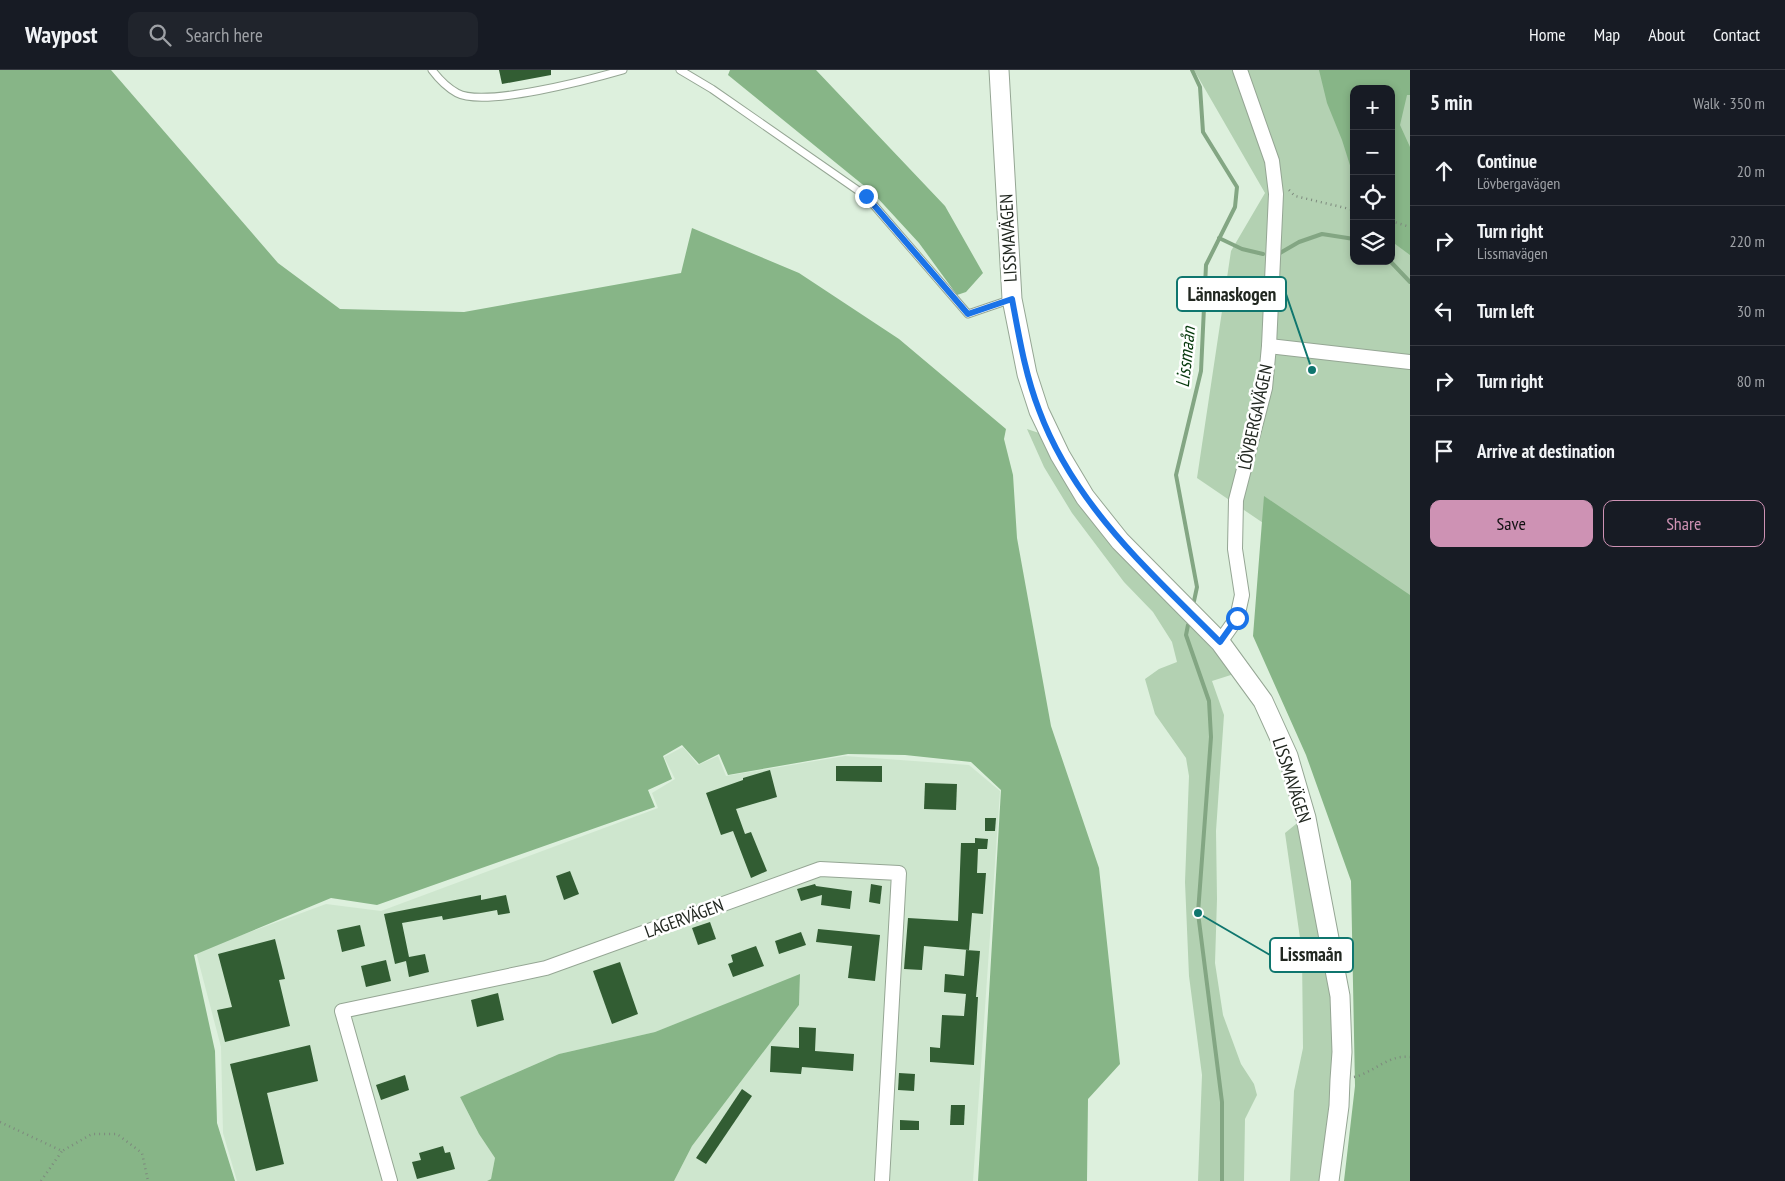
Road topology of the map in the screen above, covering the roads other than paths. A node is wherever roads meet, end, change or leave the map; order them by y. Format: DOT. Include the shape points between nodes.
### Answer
graph roads {
  1 [pos="432,70"];
  2 [pos="623,70"];
  3 [pos="680,70"];
  4 [pos="999,70"];
  5 [pos="1240,70"];
  6 [pos="1012,299"];
  7 [pos="1269,346"];
  8 [pos="1410,362"];
  9 [pos="1220,642"];
  10 [pos="390,1181"];
  11 [pos="882,1181"];
  12 [pos="1329,1181"];
  1 -- 2 [label="lane" via="458,94 488,98 576,83"];
  3 -- 6 [label="lane" via="866,196 968,314"];
  4 -- 6 [label="street, LISSMAVÄGEN"];
  5 -- 7 [label="street, LÖVBERGAVÄGEN" via="1272,161 1276,194"];
  6 -- 9 [label="street, LISSMAVÄGEN" via="1027,374 1039,412 1085,497 1120,541"];
  7 -- 8 [label="street"];
  7 -- 9 [label="street, LÖVBERGAVÄGEN" via="1265,388 1236,500 1235,549 1242,595 1237,618"];
  9 -- 12 [label="street, LISSMAVÄGEN" via="1263,702 1288,756 1306,818 1340,996 1342,1052 1339,1106"];
  10 -- 11 [label="street, LAGERVÄGEN" via="342,1010 546,968 820,869 899,873"];
}
